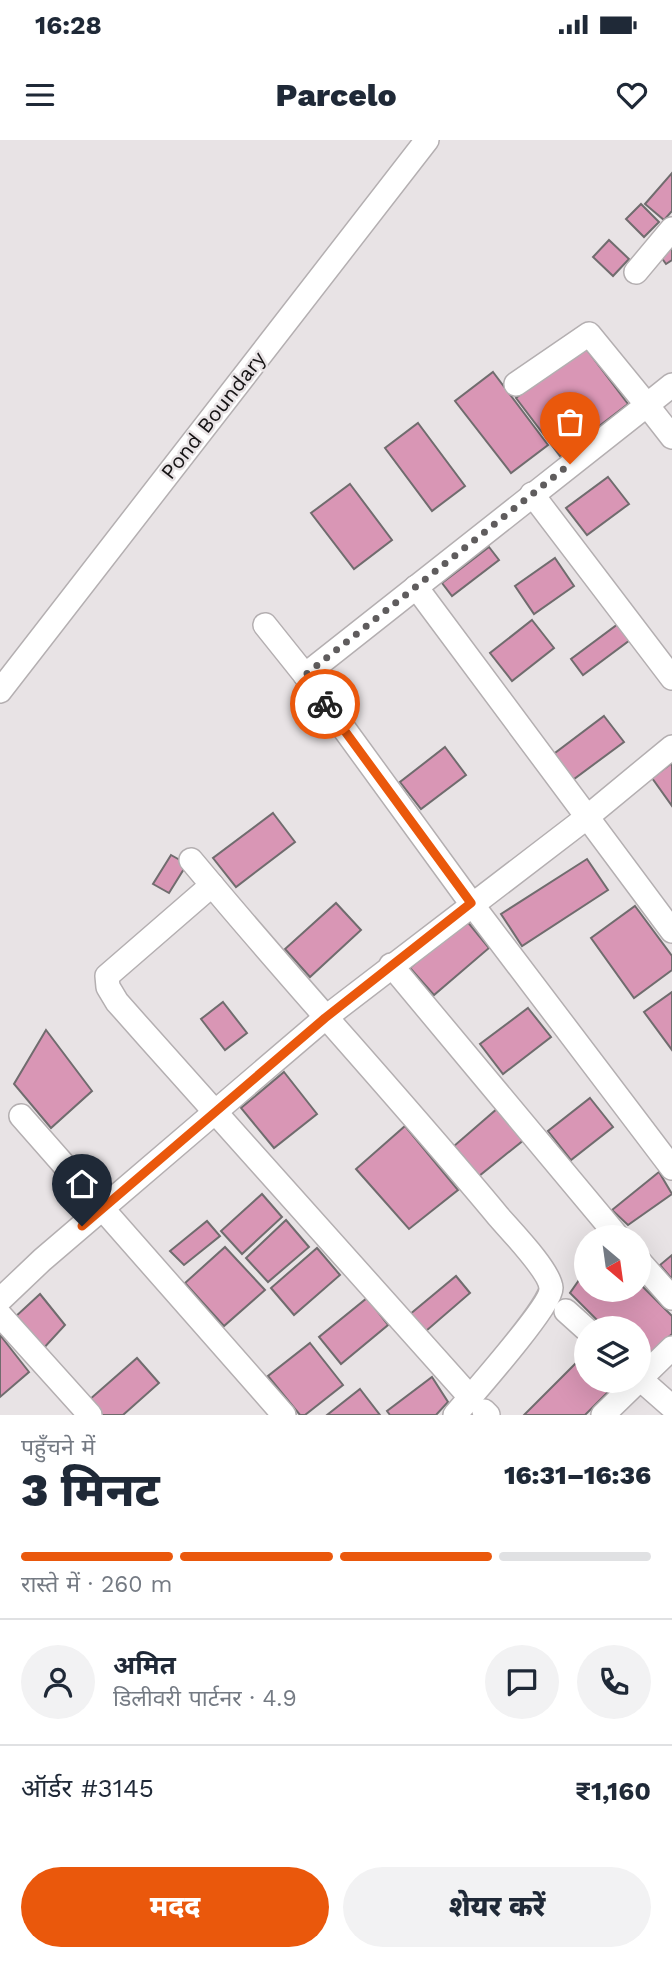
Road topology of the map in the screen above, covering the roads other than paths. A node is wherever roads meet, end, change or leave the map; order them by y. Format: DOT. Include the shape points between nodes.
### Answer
graph roads {
  1 [pos="427,140"];
  2 [pos="672,229"];
  3 [pos="636,272"];
  4 [pos="516,384"];
  5 [pos="672,385"];
  6 [pos="647,405"];
  7 [pos="672,437"];
  8 [pos="532,494"];
  9 [pos="416,587"];
  10 [pos="265,625"];
  11 [pos="305,675"];
  12 [pos="672,678"];
  13 [pos="0,691"];
  14 [pos="672,747"];
  15 [pos="586,818"];
  16 [pos="191,860"];
  17 [pos="212,886"];
  18 [pos="471,903"];
  19 [pos="672,931"];
  20 [pos="391,965"];
  21 [pos="325,1018"];
  22 [pos="216,1113"];
  23 [pos="21,1116"];
  24 [pos="672,1168"];
  25 [pos="103,1209"];
  26 [pos="608,1225"];
  27 [pos="651,1274"];
  28 [pos="672,1298"];
  29 [pos="0,1300"];
  30 [pos="566,1311"];
  31 [pos="0,1315"];
  32 [pos="574,1318"];
  33 [pos="672,1348"];
  34 [pos="651,1368"];
  35 [pos="651,1388"];
  36 [pos="625,1393"];
  37 [pos="481,1407"];
  38 [pos="672,1407"];
  39 [pos="90,1415"];
  40 [pos="284,1415"];
  41 [pos="455,1415"];
  42 [pos="603,1415"];
  1 -- 13 [label="street, Pond Boundary"];
  2 -- 3 [label="street"];
  4 -- 6 [label="street" via="589,334"];
  5 -- 6 [label="street"];
  6 -- 7 [label="street"];
  6 -- 8 [label="street"];
  8 -- 9 [label="street"];
  8 -- 12 [label="street"];
  9 -- 11 [label="street"];
  9 -- 15 [label="street"];
  10 -- 11 [label="street"];
  11 -- 18 [label="street"];
  14 -- 15 [label="street"];
  15 -- 18 [label="street"];
  15 -- 19 [label="street"];
  16 -- 17 [label="street"];
  17 -- 21 [label="street"];
  17 -- 22 [label="street" via="107,976 117,1002"];
  18 -- 20 [label="street"];
  18 -- 24 [label="street"];
  20 -- 21 [label="street"];
  20 -- 26 [label="street"];
  21 -- 22 [label="street"];
  21 -- 37 [label="street" via="489,1205 551,1287 549,1300"];
  22 -- 25 [label="street"];
  22 -- 37 [label="street"];
  23 -- 25 [label="street"];
  25 -- 29 [label="street"];
  25 -- 40 [label="street"];
  27 -- 28 [label="street"];
  30 -- 32 [label="street"];
  31 -- 39 [label="street"];
  33 -- 34 [label="street"];
  35 -- 38 [label="street"];
  36 -- 42 [label="street"];
  37 -- 41 [label="street"];
}
